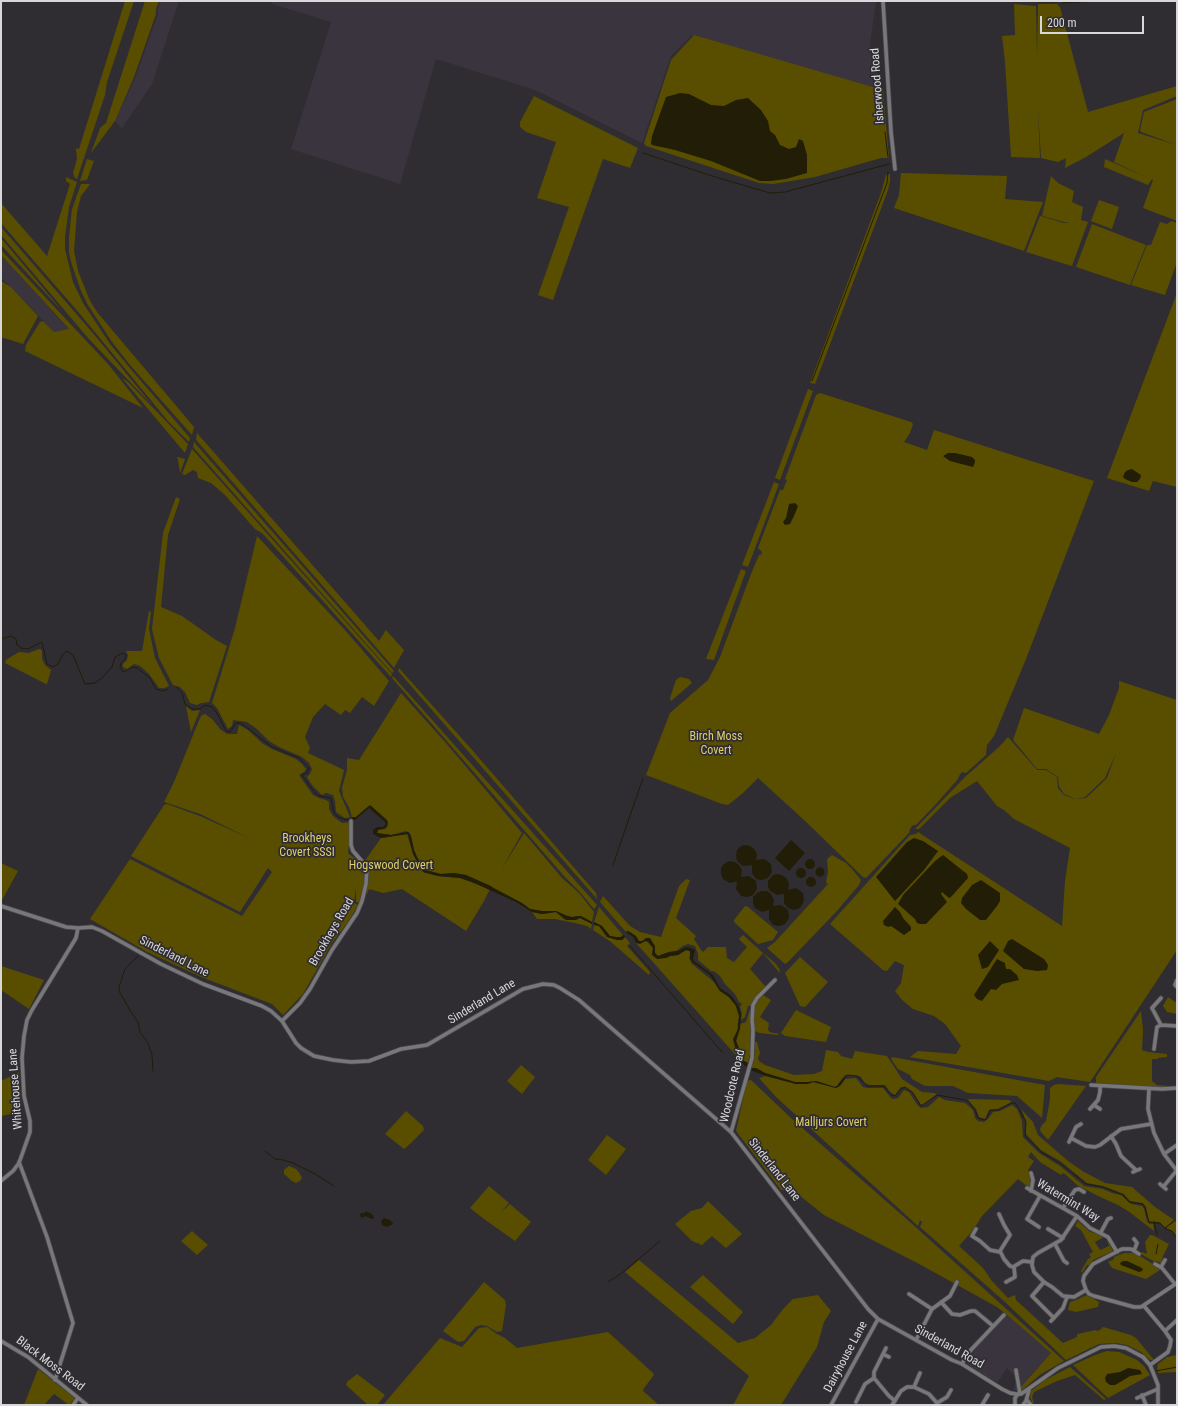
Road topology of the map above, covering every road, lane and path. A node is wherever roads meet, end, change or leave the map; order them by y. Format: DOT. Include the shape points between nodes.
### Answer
graph roads {
  1 [pos="883,1"];
  2 [pos="895,169"];
  3 [pos="351,821"];
  4 [pos="1,906"];
  5 [pos="78,928"];
  6 [pos="775,980"];
  7 [pos="1177,980"];
  8 [pos="1177,987"];
  9 [pos="1161,998"];
  10 [pos="282,1021"];
  11 [pos="1161,1025"];
  12 [pos="1177,1026"];
  13 [pos="1154,1048"];
  14 [pos="1091,1085"];
  15 [pos="1100,1086"];
  16 [pos="1177,1088"];
  17 [pos="1149,1089"];
  18 [pos="1094,1105"];
  19 [pos="1090,1109"];
  20 [pos="1100,1109"];
  21 [pos="1073,1122"];
  22 [pos="1151,1124"];
  23 [pos="731,1132"];
  24 [pos="1111,1136"];
  25 [pos="1071,1138"];
  26 [pos="1069,1142"];
  27 [pos="1177,1145"];
  28 [pos="1164,1154"];
  29 [pos="19,1162"];
  30 [pos="1137,1170"];
  31 [pos="1177,1171"];
  32 [pos="1031,1173"];
  33 [pos="1038,1176"];
  34 [pos="1033,1178"];
  35 [pos="1,1181"];
  36 [pos="1160,1184"];
  37 [pos="1027,1188"];
  38 [pos="1031,1191"];
  39 [pos="1084,1192"];
  40 [pos="1040,1196"];
  41 [pos="1063,1208"];
  42 [pos="999,1214"];
  43 [pos="1076,1216"];
  44 [pos="1111,1218"];
  45 [pos="1039,1227"];
  46 [pos="976,1229"];
  47 [pos="1048,1229"];
  48 [pos="1100,1232"];
  49 [pos="1063,1238"];
  50 [pos="1134,1239"];
  51 [pos="1055,1244"];
  52 [pos="1134,1250"];
  53 [pos="1000,1252"];
  54 [pos="1117,1252"];
  55 [pos="1139,1254"];
  56 [pos="1165,1260"];
  57 [pos="1032,1262"];
  58 [pos="1067,1263"];
  59 [pos="1155,1264"];
  60 [pos="1014,1267"];
  61 [pos="1161,1267"];
  62 [pos="957,1282"];
  63 [pos="1006,1282"];
  64 [pos="1044,1282"];
  65 [pos="1176,1284"];
  66 [pos="1086,1290"];
  67 [pos="909,1293"];
  68 [pos="1067,1297"];
  69 [pos="941,1302"];
  70 [pos="1144,1306"];
  71 [pos="932,1309"];
  72 [pos="1004,1315"];
  73 [pos="878,1319"];
  74 [pos="1177,1320"];
  75 [pos="993,1326"];
  76 [pos="1165,1331"];
  77 [pos="916,1340"];
  78 [pos="1,1341"];
  79 [pos="886,1348"];
  80 [pos="883,1354"];
  81 [pos="889,1357"];
  82 [pos="962,1364"];
  83 [pos="1150,1364"];
  84 [pos="1016,1370"];
  85 [pos="920,1373"];
  86 [pos="874,1378"];
  87 [pos="55,1380"];
  88 [pos="914,1387"];
  89 [pos="1031,1387"];
  90 [pos="1158,1389"];
  91 [pos="951,1390"];
  92 [pos="1010,1393"];
  93 [pos="1020,1394"];
  94 [pos="988,1395"];
  95 [pos="1142,1395"];
  96 [pos="78,1398"];
  97 [pos="1137,1398"];
  98 [pos="1027,1399"];
  99 [pos="895,1400"];
  100 [pos="856,1402"];
  101 [pos="1015,1402"];
  102 [pos="937,1404"];
  103 [pos="73,1405"];
  104 [pos="87,1405"];
  105 [pos="831,1405"];
  106 [pos="892,1405"];
  107 [pos="982,1405"];
  108 [pos="1018,1405"];
  109 [pos="1023,1405"];
  110 [pos="1031,1405"];
  111 [pos="1146,1405"];
  112 [pos="1158,1405"];
  1 -- 2 [label="street, Isherwood Road"];
  3 -- 10 [label="street, Brookheys Road" via="351,845 367,867 362,901 310,989"];
  4 -- 5 [label="street, Sinderland Lane" via="62,926"];
  5 -- 10 [label="street, Sinderland Lane" via="102,931 203,984 262,1006"];
  5 -- 29 [label="street, Whitehouse Lane" via="76,938 32,1010 26,1025 22,1058 24,1096 30,1132"];
  6 -- 23 [label="street, Woodcote Road" via="753,1005 751,1061"];
  7 -- 8 [label="street"];
  9 -- 11 [label="street" via="1150,1008"];
  10 -- 23 [label="street, Sinderland Lane" via="296,1043 311,1054 342,1062 369,1061 401,1049 432,1044 523,989 537,985 554,985 579,1000"];
  11 -- 12 [label="street"];
  11 -- 13 [label="street" via="1156,1028"];
  14 -- 15 [label="street"];
  15 -- 17 [label="street"];
  15 -- 18 [label="street"];
  16 -- 17 [label="street"];
  17 -- 22 [label="street" via="1148,1109"];
  18 -- 19 [label="street"];
  18 -- 20 [label="street"];
  21 -- 25 [label="street" via="1079,1125 1074,1129"];
  22 -- 24 [label="street" via="1124,1128"];
  22 -- 28 [label="street"];
  23 -- 73 [label="street, Sinderland Lane"];
  24 -- 25 [label="street" via="1100,1145 1092,1147"];
  24 -- 30 [label="street" via="1121,1156"];
  25 -- 26 [label="street"];
  27 -- 28 [label="street"];
  28 -- 31 [label="street"];
  29 -- 35 [label="street, Whitehouse Lane"];
  29 -- 87 [label="street" via="47,1236 73,1323"];
  31 -- 36 [label="street" via="1165,1188"];
  32 -- 34 [label="street"];
  33 -- 34 [label="street"];
  34 -- 38 [label="street"];
  37 -- 38 [label="street, Watermint Way"];
  38 -- 40 [label="street, Watermint Way"];
  39 -- 41 [label="street" via="1076,1189"];
  40 -- 41 [label="street, Watermint Way"];
  40 -- 45 [label="street" via="1027,1218"];
  41 -- 43 [label="street, Watermint Way"];
  42 -- 53 [label="street" via="1010,1235"];
  43 -- 48 [label="street, Watermint Way" via="1090,1228"];
  43 -- 49 [label="street"];
  44 -- 48 [label="street"];
  46 -- 53 [label="street" via="972,1236 990,1250"];
  47 -- 49 [label="street"];
  48 -- 54 [label="street, Watermint Way" via="1109,1237"];
  49 -- 51 [label="street"];
  50 -- 52 [label="street" via="1137,1243"];
  51 -- 57 [label="street" via="1038,1253"];
  51 -- 58 [label="street"];
  52 -- 54 [label="street" via="1124,1249"];
  52 -- 55 [label="street"];
  53 -- 60 [label="street" via="1010,1266"];
  54 -- 66 [label="street" via="1089,1267 1083,1278"];
  56 -- 61 [label="street"];
  57 -- 60 [label="street" via="1023,1261"];
  57 -- 64 [label="street" via="1034,1272"];
  59 -- 61 [label="street"];
  60 -- 63 [label="street" via="1015,1277"];
  61 -- 65 [label="street"];
  62 -- 69 [label="street" via="953,1292"];
  64 -- 68 [label="street"];
  64 -- 68 [label="street" via="1032,1296 1052,1320 1064,1307"];
  65 -- 70 [label="street"];
  66 -- 68 [label="street" via="1074,1297"];
  66 -- 70 [label="street" via="1094,1296 1134,1307"];
  67 -- 71 [label="street"];
  69 -- 71 [label="street"];
  69 -- 75 [label="street" via="952,1314 978,1312"];
  70 -- 76 [label="street"];
  71 -- 77 [label="street"];
  72 -- 75 [label="street"];
  73 -- 77 [label="street, Sinderland Road"];
  73 -- 105 [label="street, Dairyhouse Lane"];
  74 -- 76 [label="street"];
  75 -- 82 [label="street" via="968,1353"];
  76 -- 83 [label="street" via="1170,1340 1169,1349 1165,1355"];
  77 -- 82 [label="street, Sinderland Road"];
  78 -- 87 [label="street, Black Moss Road" via="28,1357"];
  79 -- 80 [label="street"];
  80 -- 81 [label="street"];
  80 -- 86 [label="street" via="874,1372"];
  82 -- 92 [label="street, Sinderland Road"];
  83 -- 89 [label="street" via="1132,1350 1114,1346 1101,1347 1058,1368"];
  83 -- 90 [label="street"];
  84 -- 93 [label="street"];
  85 -- 88 [label="street"];
  86 -- 99 [label="street"];
  86 -- 100 [label="street" via="865,1384"];
  87 -- 96 [label="street, Black Moss Road"];
  88 -- 99 [label="street" via="907,1387 901,1391"];
  88 -- 102 [label="street" via="929,1394"];
  89 -- 93 [label="street"];
  89 -- 98 [label="street" via="1027,1392"];
  90 -- 95 [label="street"];
  90 -- 112 [label="street"];
  91 -- 102 [label="street" via="947,1397"];
  92 -- 93 [label="street, Sinderland Road"];
  92 -- 101 [label="street, Sinderland Road"];
  93 -- 98 [label="street"];
  93 -- 101 [label="street"];
  94 -- 107 [label="street"];
  95 -- 97 [label="street"];
  95 -- 111 [label="street"];
  96 -- 103 [label="street"];
  96 -- 104 [label="street, Black Moss Road"];
  98 -- 109 [label="street"];
  98 -- 110 [label="street"];
  99 -- 106 [label="street"];
  101 -- 108 [label="street, Sinderland Road"];
}
